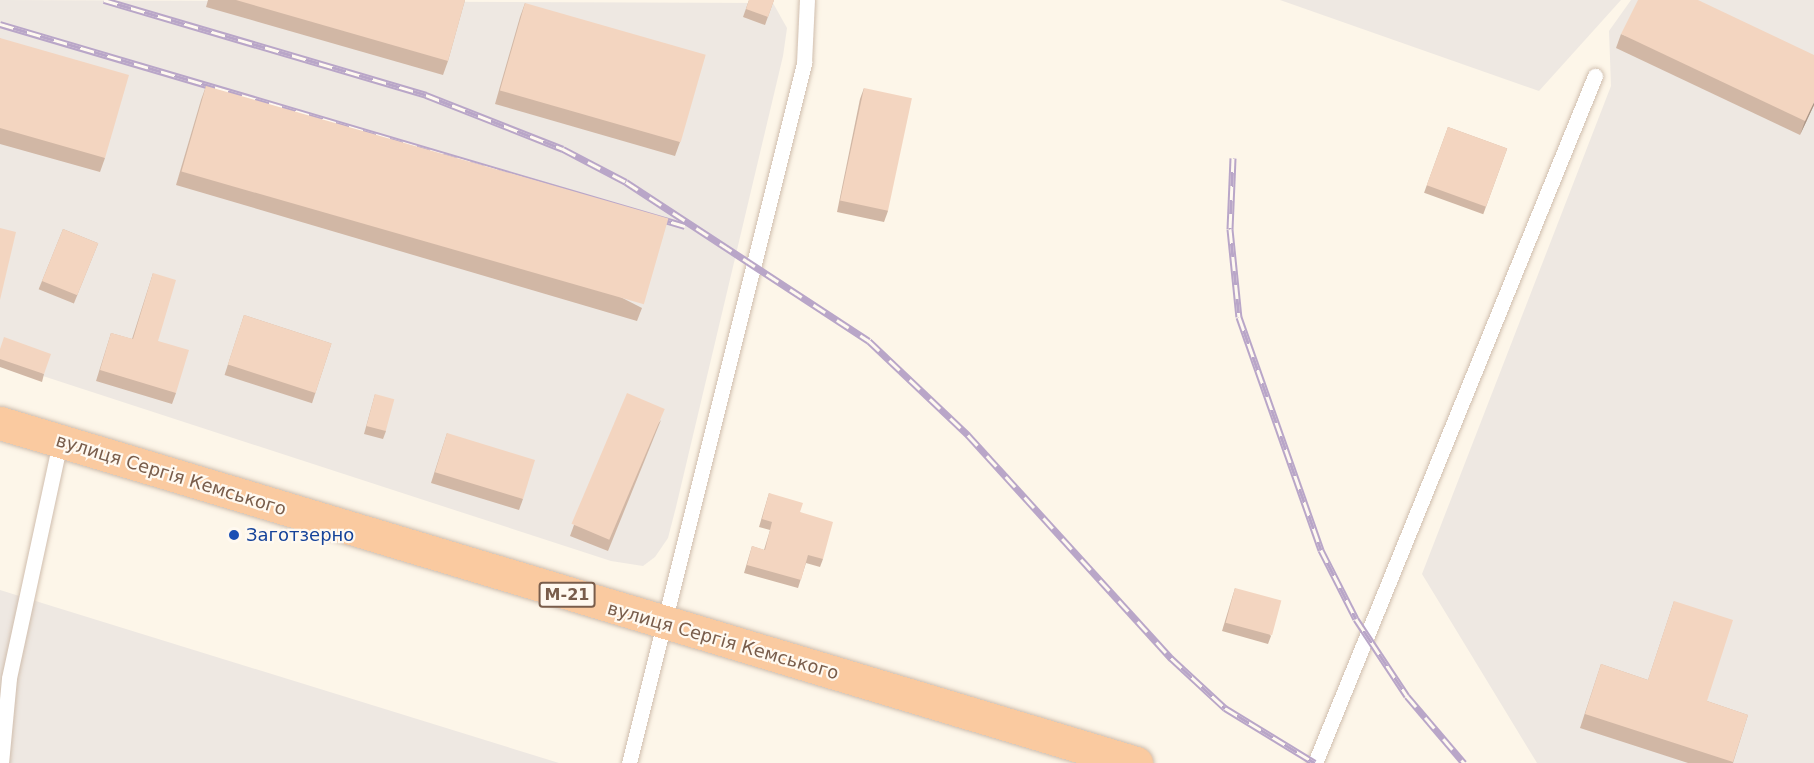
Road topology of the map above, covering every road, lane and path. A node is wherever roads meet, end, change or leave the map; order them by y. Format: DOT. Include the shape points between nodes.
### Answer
graph roads {
  1 [pos="807,0"];
  2 [pos="1595,76"];
  3 [pos="0,423"];
  4 [pos="60,442"];
  5 [pos="665,624"];
  6 [pos="1,763"];
  7 [pos="629,763"];
  8 [pos="1136,763"];
  9 [pos="1315,763"];
  1 -- 5 [label="lane" via="804,63"];
  2 -- 9 [label="lane"];
  3 -- 4 [label="highway, вулиця Сергія Кемського / М-21"];
  4 -- 5 [label="highway, вулиця Сергія Кемського / М-21"];
  4 -- 6 [label="lane" via="9,678"];
  5 -- 7 [label="lane"];
  5 -- 8 [label="highway, вулиця Сергія Кемського / М-21"];
}
